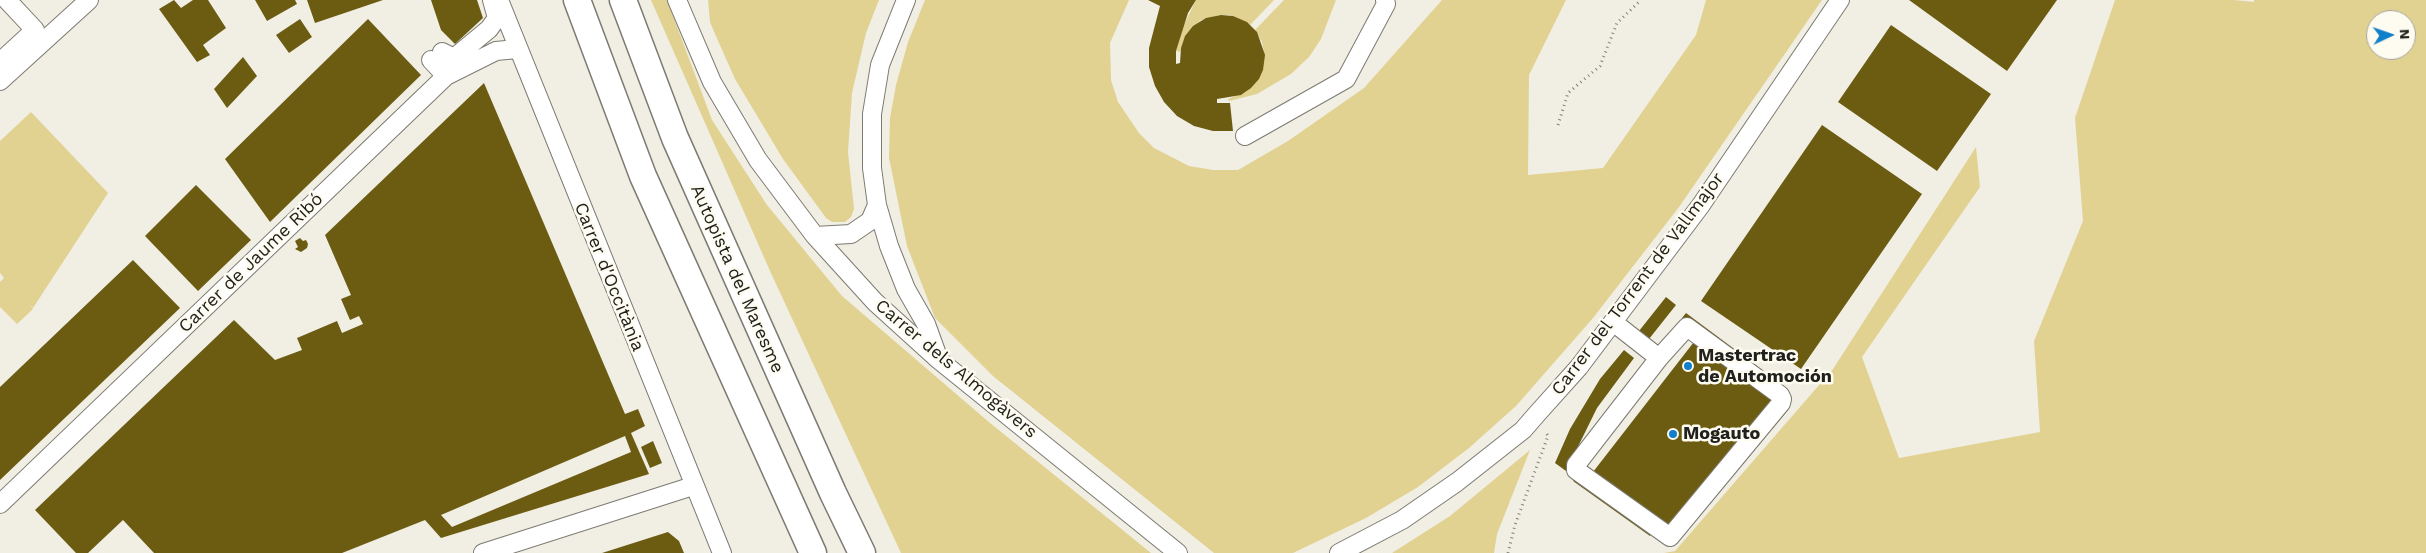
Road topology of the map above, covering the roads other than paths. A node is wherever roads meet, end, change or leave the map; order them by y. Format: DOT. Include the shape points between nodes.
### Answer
graph roads {
  1 [pos="7,0"];
  2 [pos="89,0"];
  3 [pos="492,0"];
  4 [pos="499,0"];
  5 [pos="577,0"];
  6 [pos="623,0"];
  7 [pos="678,0"];
  8 [pos="691,0"];
  9 [pos="906,0"];
  10 [pos="1385,0"];
  11 [pos="1840,0"];
  12 [pos="687,26"];
  13 [pos="517,49"];
  14 [pos="0,62"];
  15 [pos="446,76"];
  16 [pos="0,81"];
  17 [pos="1245,136"];
  18 [pos="877,205"];
  19 [pos="816,236"];
  20 [pos="1613,322"];
  21 [pos="1658,358"];
  22 [pos="939,360"];
  23 [pos="693,486"];
  24 [pos="0,504"];
  25 [pos="483,553"];
  26 [pos="722,553"];
  27 [pos="813,553"];
  28 [pos="862,553"];
  29 [pos="1178,553"];
  30 [pos="1339,553"];
  1 -- 14 [label="street" via="35,30"];
  2 -- 16 [label="street"];
  3 -- 15 [label="street" via="497,18 489,29 454,58 437,56"];
  4 -- 13 [label="street, Carrer d'Occitània"];
  5 -- 27 [label="highway" via="643,176"];
  6 -- 28 [label="highway, Autopista del Maresme" via="675,138"];
  7 -- 12 [label="street, Carrer dels Almogàvers"];
  8 -- 12 [label="street"];
  9 -- 18 [label="street" via="880,65 872,114 872,168"];
  10 -- 17 [label="street" via="1386,4 1346,79"];
  11 -- 20 [label="street, Carrer del Torrent de Vallmajor" via="1701,205"];
  12 -- 19 [label="street, Carrer dels Almogàvers" via="712,82 758,160"];
  13 -- 15 [label="street, Carrer de Jaume Ribó" via="496,51"];
  13 -- 23 [label="street, Carrer d'Occitània"];
  15 -- 24 [label="street, Carrer de Jaume Ribó"];
  18 -- 19 [label="street" via="870,222 851,234"];
  18 -- 22 [label="street" via="906,289 926,324"];
  19 -- 22 [label="street, Carrer dels Almogàvers" via="875,302"];
  20 -- 21 [label="street"];
  20 -- 30 [label="street, Carrer del Torrent de Vallmajor" via="1579,367 1523,430 1402,520"];
  21 -- 21 [label="street" via="1684,328 1689,327 1782,398 1670,537 1576,470 1576,465"];
  22 -- 29 [label="street, Carrer dels Almogàvers"];
  23 -- 25 [label="street"];
  23 -- 26 [label="street, Carrer d'Occitània"];
}
